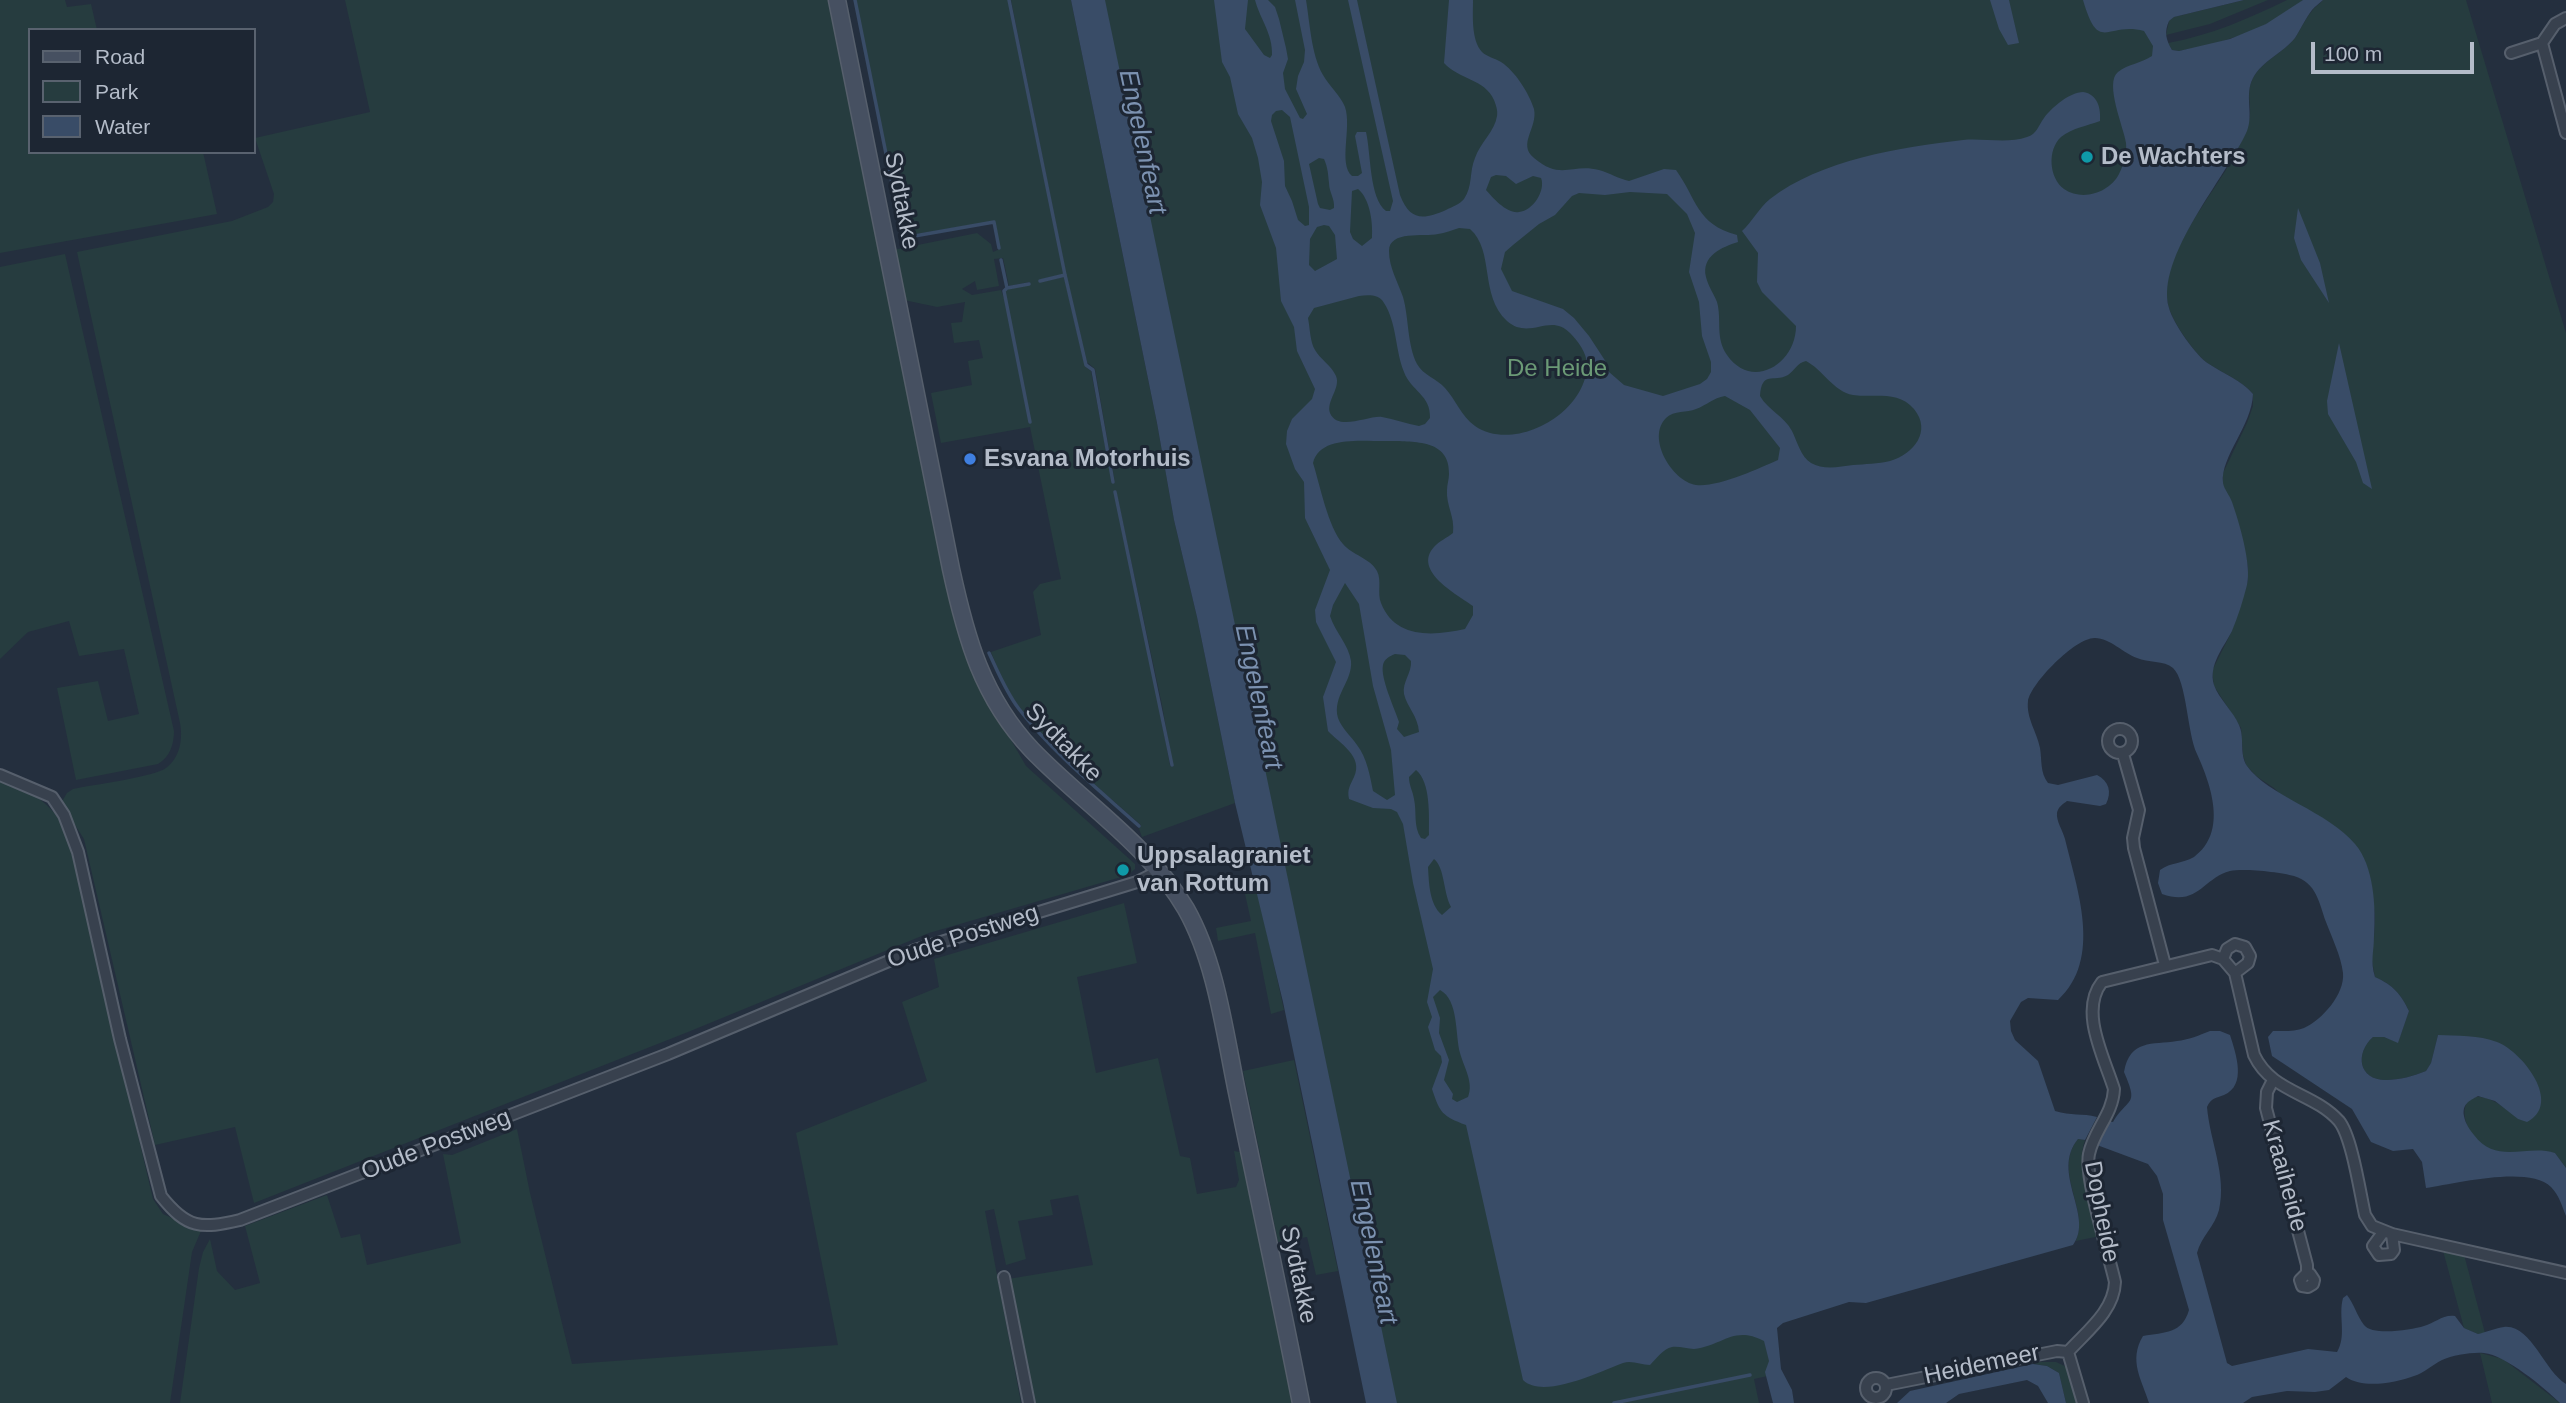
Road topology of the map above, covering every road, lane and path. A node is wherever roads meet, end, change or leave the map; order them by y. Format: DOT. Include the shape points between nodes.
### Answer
graph roads {
  1 [pos="838,0"];
  2 [pos="2566,18"];
  3 [pos="2542,43"];
  4 [pos="2511,53"];
  5 [pos="2566,134"];
  6 [pos="2123,754"];
  7 [pos="0,775"];
  8 [pos="1158,871"];
  9 [pos="2223,959"];
  10 [pos="2165,965"];
  11 [pos="2235,973"];
  12 [pos="2273,1080"];
  13 [pos="2307,1273"];
  14 [pos="2566,1273"];
  15 [pos="1004,1277"];
  16 [pos="2068,1352"];
  17 [pos="1886,1385"];
  18 [pos="1029,1403"];
  19 [pos="1301,1403"];
  20 [pos="2083,1403"];
  1 -- 8 [label="street, Sydtakke" via="962,623 973,656 991,694 1031,749"];
  2 -- 3 [label="street" via="2555,24"];
  3 -- 4 [label="street"];
  3 -- 5 [label="street"];
  6 -- 10 [label="street" via="2139,810 2134,848"];
  7 -- 8 [label="street, Oude Postweg" via="52,797 64,815 78,852 161,1196 185,1221 210,1227 240,1220 498,1122 915,950 1137,882"];
  8 -- 19 [label="street, Sydtakke" via="1191,918 1214,987"];
  9 -- 10 [label="street, Dopheide" via="2212,955"];
  9 -- 11 [label="street"];
  9 -- 11 [label="street, Dopheide" via="2235,944 2245,947 2248,963"];
  10 -- 16 [label="street, Dopheide" via="2102,982 2093,993 2091,1010 2114,1088 2108,1115 2090,1149 2088,1170 2115,1282 2114,1297"];
  11 -- 12 [label="street" via="2254,1055"];
  12 -- 13 [label="street, Kraaiheide" via="2266,1108"];
  12 -- 14 [label="street" via="2340,1122 2372,1226"];
  15 -- 18 [label="street"];
  16 -- 17 [label="street, Heidemeer" via="2049,1351"];
  16 -- 20 [label="street, Heidemeer"];
}
